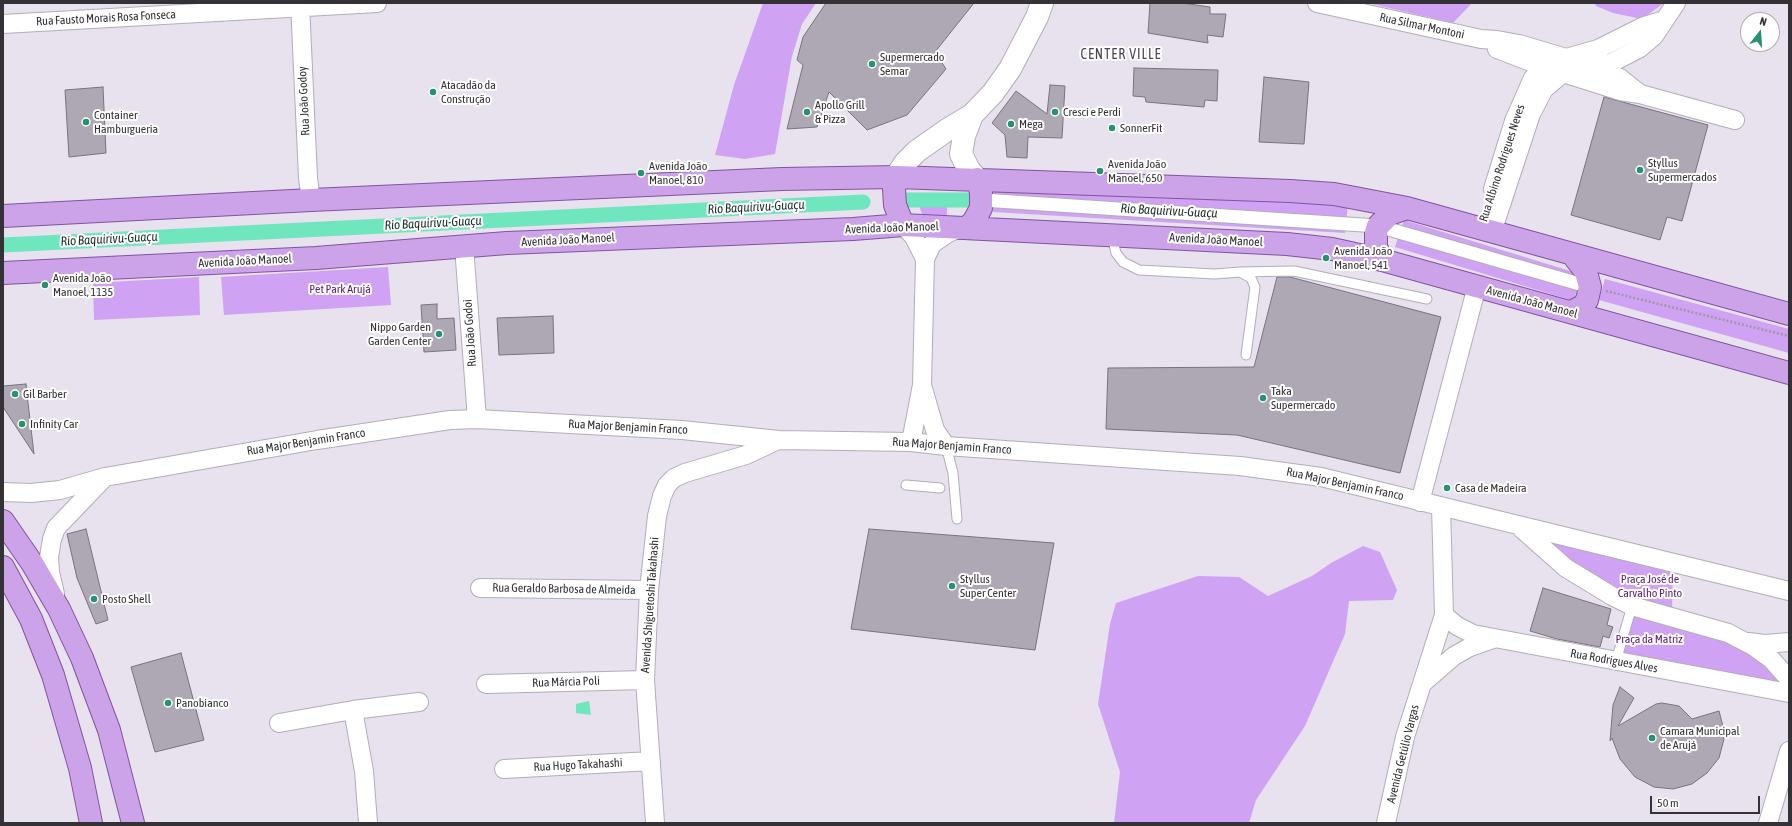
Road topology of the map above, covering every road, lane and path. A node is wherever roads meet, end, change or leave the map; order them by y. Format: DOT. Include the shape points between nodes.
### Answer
graph roads {
  1 [pos="377,3"];
  2 [pos="1042,3"];
  3 [pos="1317,3"];
  4 [pos="1676,3"];
  5 [pos="300,5"];
  6 [pos="1664,20"];
  7 [pos="3,24"];
  8 [pos="1481,39"];
  9 [pos="1632,53"];
  10 [pos="1565,66"];
  11 [pos="1544,67"];
  12 [pos="1592,68"];
  13 [pos="1634,88"];
  14 [pos="972,115"];
  15 [pos="1735,120"];
  16 [pos="896,177"];
  17 [pos="977,179"];
  18 [pos="311,200"];
  19 [pos="982,200"];
  20 [pos="1407,208"];
  21 [pos="3,216"];
  22 [pos="903,225"];
  23 [pos="1378,226"];
  24 [pos="968,227"];
  25 [pos="1486,230"];
  26 [pos="1112,235"];
  27 [pos="464,246"];
  28 [pos="1572,254"];
  29 [pos="925,259"];
  30 [pos="1382,260"];
  31 [pos="1240,272"];
  32 [pos="3,273"];
  33 [pos="1477,286"];
  34 [pos="1590,287"];
  35 [pos="1427,299"];
  36 [pos="1571,312"];
  37 [pos="1789,314"];
  38 [pos="1789,336"];
  39 [pos="1246,355"];
  40 [pos="1789,373"];
  41 [pos="922,385"];
  42 [pos="477,419"];
  43 [pos="779,440"];
  44 [pos="911,442"];
  45 [pos="946,446"];
  46 [pos="105,477"];
  47 [pos="906,485"];
  48 [pos="940,488"];
  49 [pos="3,492"];
  50 [pos="1420,502"];
  51 [pos="1441,506"];
  52 [pos="957,518"];
  53 [pos="3,521"];
  54 [pos="1520,527"];
  55 [pos="3,567"];
  56 [pos="480,588"];
  57 [pos="10,590"];
  58 [pos="649,590"];
  59 [pos="1789,591"];
  60 [pos="1632,606"];
  61 [pos="59,609"];
  62 [pos="1444,615"];
  63 [pos="1494,639"];
  64 [pos="1743,641"];
  65 [pos="1789,642"];
  66 [pos="1616,661"];
  67 [pos="1789,679"];
  68 [pos="645,680"];
  69 [pos="486,684"];
  70 [pos="1420,686"];
  71 [pos="1789,693"];
  72 [pos="419,702"];
  73 [pos="353,710"];
  74 [pos="279,723"];
  75 [pos="1789,751"];
  76 [pos="651,761"];
  77 [pos="504,769"];
  78 [pos="91,823"];
  79 [pos="132,823"];
  80 [pos="368,823"];
  81 [pos="656,823"];
  82 [pos="1386,823"];
  83 [pos="1768,823"];
  1 -- 5 [label="street, Rua Fausto Morais Rosa Fonseca"];
  2 -- 14 [label="street" via="1010,69 993,93"];
  3 -- 8 [label="street, Rua Silmar Montoni"];
  4 -- 6 [label="street, Rua Albino Rodrigues Neves"];
  5 -- 7 [label="street, Rua Fausto Morais Rosa Fonseca"];
  5 -- 18 [label="street, Rua João Godoy"];
  6 -- 9 [label="street, Rua Albino Rodrigues Neves" via="1654,36"];
  6 -- 10 [label="street, Rua Albino Rodrigues Neves" via="1644,26"];
  8 -- 10 [label="street, Rua Silmar Montoni" via="1519,44"];
  8 -- 11 [label="street, Rua Silmar Montoni" via="1495,49"];
  9 -- 12 [label="street, Rua Albino Rodrigues Neves"];
  9 -- 13 [label="street" via="1626,69"];
  10 -- 11 [label="street, Rua Silmar Montoni"];
  10 -- 12 [label="street, Rua Albino Rodrigues Neves"];
  10 -- 13 [label="street" via="1620,90"];
  10 -- 25 [label="street, Rua Albino Rodrigues Neves" via="1544,88 1531,114"];
  11 -- 25 [label="street, Rua Albino Rodrigues Neves" via="1533,78 1514,121"];
  12 -- 13 [label="street"];
  13 -- 15 [label="street"];
  14 -- 16 [label="street" via="917,151"];
  14 -- 17 [label="street" via="964,136 962,154 969,170"];
  16 -- 17 [label="main road"];
  16 -- 18 [label="main road" via="679,183"];
  16 -- 22 [label="main road" via="894,201"];
  17 -- 19 [label="main road"];
  17 -- 20 [label="main road" via="1290,191 1334,194"];
  18 -- 21 [label="main road"];
  19 -- 23 [label="street"];
  19 -- 24 [label="main road" via="978,214"];
  20 -- 23 [label="main road" via="1390,214"];
  20 -- 25 [label="main road"];
  22 -- 24 [label="main road, Avenida João Manoel"];
  22 -- 27 [label="main road, Avenida João Manoel"];
  22 -- 29 [label="street" via="914,237"];
  23 -- 30 [label="main road" via="1376,247"];
  23 -- 34 [label="street"];
  24 -- 26 [label="main road, Avenida João Manoel"];
  24 -- 29 [label="street" via="940,238 932,244"];
  25 -- 28 [label="main road"];
  26 -- 30 [label="main road, Avenida João Manoel" via="1303,246 1332,249"];
  26 -- 31 [label="lane" via="1116,253 1123,262 1139,270 1215,274"];
  27 -- 32 [label="main road, Avenida João Manoel" via="316,258"];
  27 -- 42 [label="street, Rua João Godoi"];
  28 -- 34 [label="main road" via="1586,272"];
  28 -- 37 [label="main road"];
  29 -- 41 [label="street"];
  30 -- 33 [label="main road, Avenida João Manoel"];
  31 -- 35 [label="lane" via="1294,271"];
  31 -- 39 [label="lane" via="1250,278 1255,287"];
  33 -- 36 [label="main road, Avenida João Manoel"];
  33 -- 50 [label="street"];
  34 -- 36 [label="main road" via="1587,300"];
  34 -- 38 [label="path"];
  36 -- 40 [label="main road, Avenida João Manoel"];
  41 -- 44 [label="street"];
  41 -- 45 [label="street" via="935,430"];
  42 -- 43 [label="street, Rua Major Benjamin Franco" via="682,430"];
  42 -- 46 [label="street, Rua Major Benjamin Franco" via="450,420 317,440"];
  43 -- 44 [label="street, Rua Major Benjamin Franco"];
  43 -- 58 [label="street, Avenida Shiguetoshi Takahashi" via="746,455 685,473 667,485 657,516"];
  44 -- 45 [label="street, Rua Major Benjamin Franco"];
  45 -- 50 [label="street, Rua Major Benjamin Franco" via="1267,469 1342,481"];
  45 -- 52 [label="lane" via="953,473"];
  46 -- 49 [label="street, Rua Major Benjamin Franco" via="60,490"];
  46 -- 61 [label="street" via="63,519 52,539 50,572"];
  47 -- 48 [label="lane"];
  50 -- 51 [label="street, Rua Major Benjamin Franco"];
  51 -- 54 [label="street, Rua Major Benjamin Franco"];
  51 -- 62 [label="street, Avenida Getúlio Vargas"];
  53 -- 61 [label="main road"];
  54 -- 59 [label="street, Rua Major Benjamin Franco"];
  54 -- 60 [label="street" via="1566,568"];
  55 -- 57 [label="main road"];
  56 -- 58 [label="street, Rua Geraldo Barbosa de Almeida"];
  57 -- 78 [label="main road" via="43,646 80,768"];
  58 -- 68 [label="street, Avenida Shiguetoshi Takahashi"];
  60 -- 64 [label="street" via="1728,633"];
  60 -- 66 [label="lane"];
  61 -- 79 [label="main road" via="82,658 106,723"];
  62 -- 63 [label="street, Rua Rodrigues Alves" via="1457,626 1473,634"];
  62 -- 70 [label="street, Avenida Getúlio Vargas"];
  63 -- 66 [label="street, Rua Rodrigues Alves"];
  63 -- 70 [label="street, Avenida Getúlio Vargas" via="1470,647 1454,656"];
  64 -- 65 [label="street" via="1765,644"];
  64 -- 67 [label="street" via="1771,659"];
  66 -- 71 [label="street, Rua Rodrigues Alves"];
  68 -- 69 [label="street, Rua Márcia Poli"];
  68 -- 76 [label="street, Avenida Shiguetoshi Takahashi"];
  70 -- 82 [label="street, Avenida Getúlio Vargas" via="1405,737"];
  72 -- 73 [label="street"];
  73 -- 74 [label="street"];
  73 -- 80 [label="street" via="364,771"];
  75 -- 83 [label="street"];
  76 -- 77 [label="street, Rua Hugo Takahashi"];
  76 -- 81 [label="street, Avenida Shiguetoshi Takahashi"];
}
